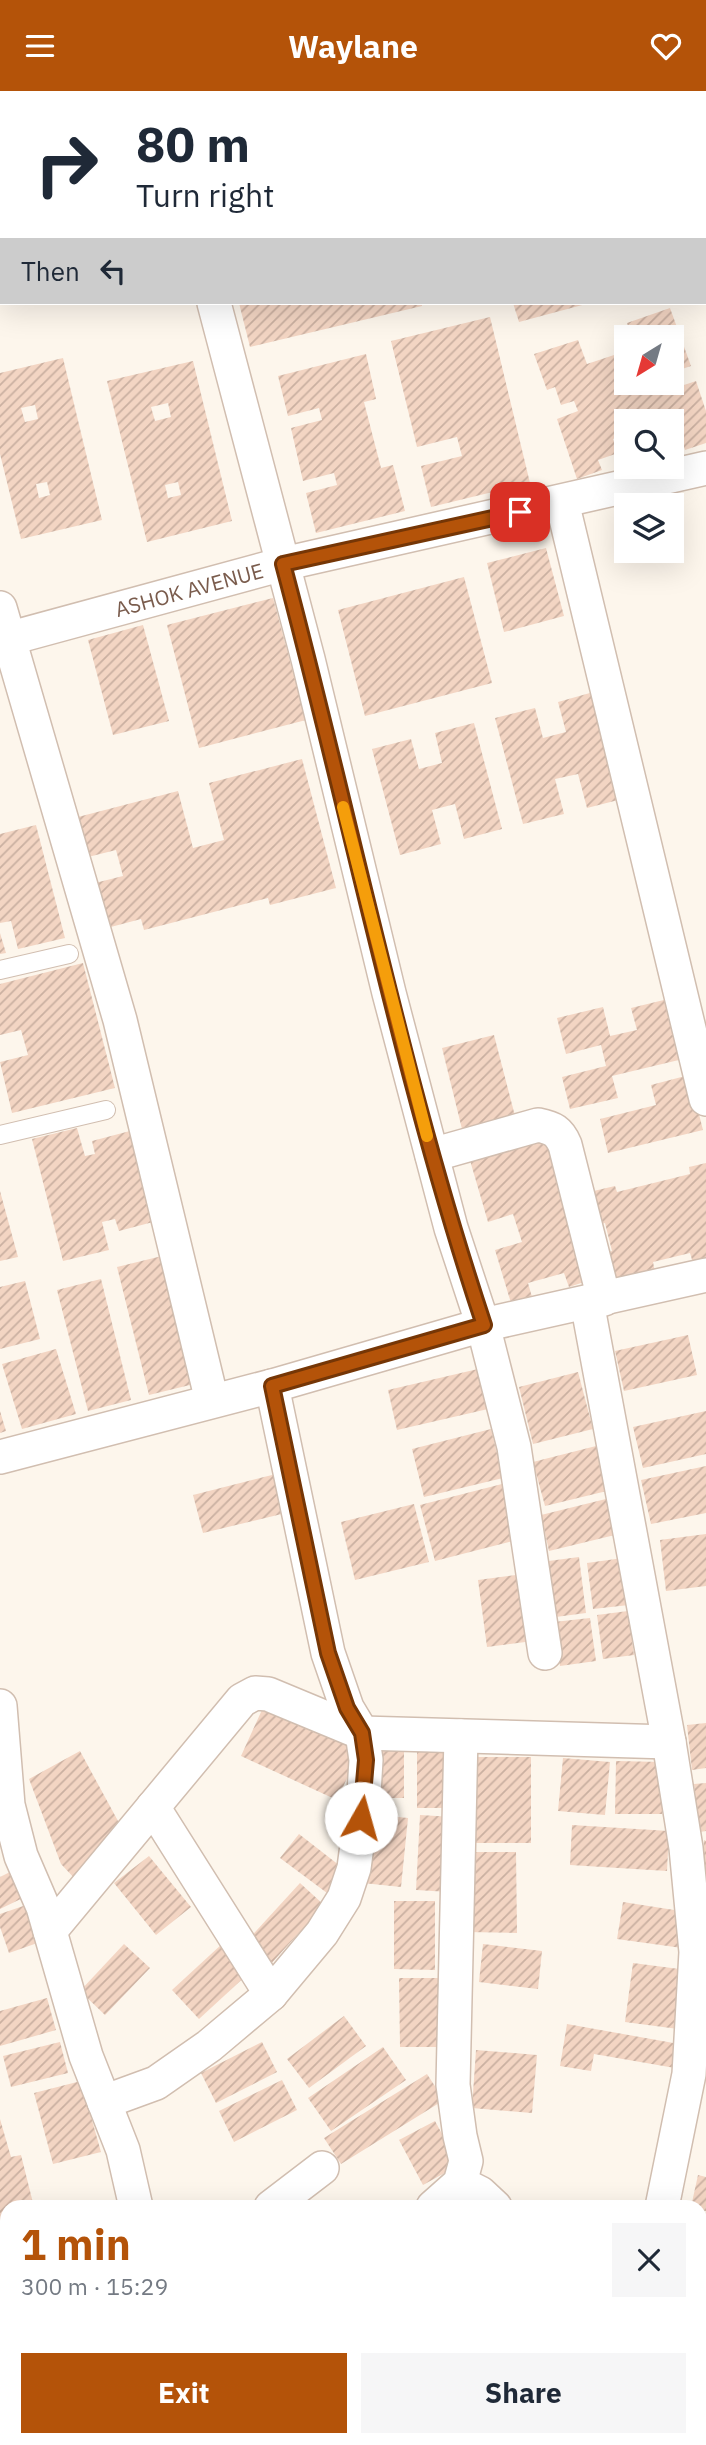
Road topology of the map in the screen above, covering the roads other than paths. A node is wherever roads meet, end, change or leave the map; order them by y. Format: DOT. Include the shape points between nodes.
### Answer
graph roads {
  1 [pos="215,305"];
  2 [pos="706,468"];
  3 [pos="562,502"];
  4 [pos="283,564"];
  5 [pos="3,629"];
  6 [pos="69,954"];
  7 [pos="0,970"];
  8 [pos="704,1084"];
  9 [pos="106,1110"];
  10 [pos="0,1135"];
  11 [pos="432,1155"];
  12 [pos="706,1275"];
  13 [pos="595,1300"];
  14 [pos="484,1325"];
  15 [pos="272,1386"];
  16 [pos="212,1401"];
  17 [pos="0,1457"];
  18 [pos="545,1653"];
  19 [pos="0,1706"];
  20 [pos="362,1733"];
  21 [pos="461,1735"];
  22 [pos="669,1742"];
  23 [pos="153,1807"];
  24 [pos="50,1931"];
  25 [pos="271,1994"];
  26 [pos="104,2102"];
  27 [pos="322,2168"];
  28 [pos="460,2183"];
  29 [pos="134,2200"];
  30 [pos="280,2200"];
  31 [pos="441,2200"];
  32 [pos="488,2200"];
  33 [pos="663,2200"];
  1 -- 4 [label="street"];
  2 -- 3 [label="street, ASHOK AVENUE"];
  3 -- 4 [label="street, ASHOK AVENUE"];
  3 -- 8 [label="street"];
  4 -- 5 [label="street, ASHOK AVENUE"];
  4 -- 11 [label="street"];
  5 -- 16 [label="street" via="120,1020"];
  6 -- 7 [label="lane"];
  9 -- 10 [label="lane"];
  11 -- 13 [label="street" via="538,1125 560,1134"];
  11 -- 14 [label="street"];
  12 -- 13 [label="street"];
  13 -- 14 [label="street"];
  13 -- 22 [label="street"];
  14 -- 15 [label="street"];
  14 -- 18 [label="street" via="514,1447"];
  15 -- 16 [label="street"];
  15 -- 20 [label="street" via="328,1653 347,1708"];
  16 -- 17 [label="street"];
  19 -- 24 [label="street" via="8,1805 21,1856"];
  20 -- 21 [label="street"];
  20 -- 23 [label="street" via="268,1694 255,1693 242,1700"];
  20 -- 25 [label="street" via="364,1793 354,1868 344,1898 322,1933"];
  21 -- 22 [label="street"];
  21 -- 28 [label="street" via="453,2085 466,2161"];
  22 -- 33 [label="street" via="696,1952 689,2074"];
  23 -- 24 [label="street"];
  23 -- 25 [label="street"];
  24 -- 26 [label="street"];
  25 -- 26 [label="street" via="156,2083"];
  26 -- 29 [label="street" via="123,2150"];
  27 -- 30 [label="street"];
  28 -- 31 [label="street"];
  28 -- 32 [label="street"];
}
